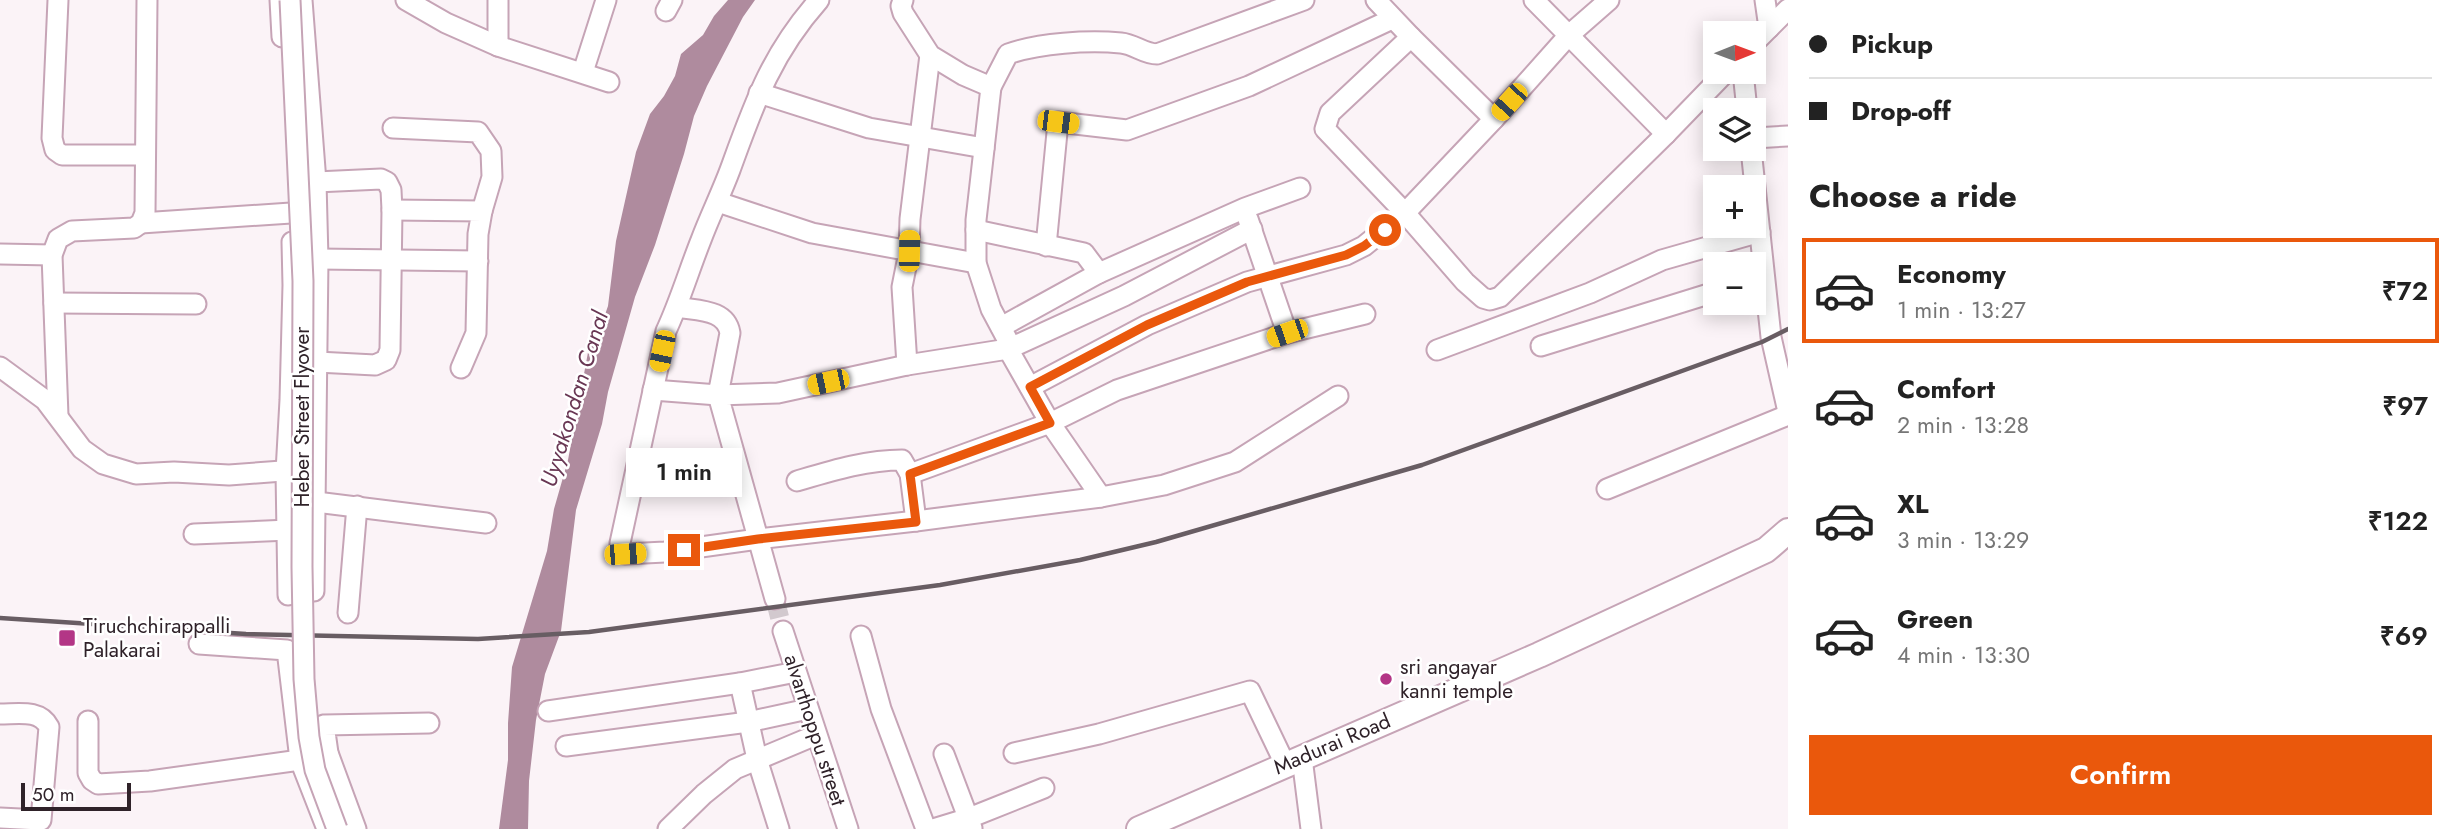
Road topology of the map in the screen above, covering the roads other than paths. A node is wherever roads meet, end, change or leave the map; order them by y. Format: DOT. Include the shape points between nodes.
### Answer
graph roads {
  1 [pos="58,0"];
  2 [pos="147,0"];
  3 [pos="280,0"];
  4 [pos="290,0"];
  5 [pos="302,0"];
  6 [pos="406,0"];
  7 [pos="498,0"];
  8 [pos="606,0"];
  9 [pos="819,0"];
  10 [pos="903,0"];
  11 [pos="1304,0"];
  12 [pos="1376,0"];
  13 [pos="1534,0"];
  14 [pos="1765,0"];
  15 [pos="1603,2"];
  16 [pos="1788,9"];
  17 [pos="1392,19"];
  18 [pos="1769,28"];
  19 [pos="1766,31"];
  20 [pos="1569,35"];
  21 [pos="1411,37"];
  22 [pos="498,46"];
  23 [pos="930,55"];
  24 [pos="583,72"];
  25 [pos="609,82"];
  26 [pos="1714,84"];
  27 [pos="991,87"];
  28 [pos="759,93"];
  29 [pos="1494,119"];
  30 [pos="393,128"];
  31 [pos="1666,134"];
  32 [pos="919,135"];
  33 [pos="1788,136"];
  34 [pos="1766,137"];
  35 [pos="984,148"];
  36 [pos="144,155"];
  37 [pos="316,182"];
  38 [pos="1300,188"];
  39 [pos="718,202"];
  40 [pos="1245,208"];
  41 [pos="393,210"];
  42 [pos="482,211"];
  43 [pos="291,213"];
  44 [pos="1405,213"];
  45 [pos="141,223"];
  46 [pos="1252,229"];
  47 [pos="976,230"];
  48 [pos="1739,238"];
  49 [pos="1046,246"];
  50 [pos="909,251"];
  51 [pos="0,254"];
  52 [pos="52,255"];
  53 [pos="318,259"];
  54 [pos="391,260"];
  55 [pos="478,261"];
  56 [pos="976,263"];
  57 [pos="1099,273"];
  58 [pos="1269,276"];
  59 [pos="1703,296"];
  60 [pos="54,303"];
  61 [pos="196,304"];
  62 [pos="677,307"];
  63 [pos="1766,313"];
  64 [pos="1365,314"];
  65 [pos="1001,327"];
  66 [pos="1287,333"];
  67 [pos="1541,346"];
  68 [pos="1008,349"];
  69 [pos="1437,350"];
  70 [pos="317,362"];
  71 [pos="907,365"];
  72 [pos="0,367"];
  73 [pos="461,368"];
  74 [pos="1030,387"];
  75 [pos="653,390"];
  76 [pos="718,395"];
  77 [pos="1338,396"];
  78 [pos="1788,414"];
  79 [pos="58,416"];
  80 [pos="1050,423"];
  81 [pos="316,466"];
  82 [pos="286,472"];
  83 [pos="910,474"];
  84 [pos="797,481"];
  85 [pos="1607,489"];
  86 [pos="1101,497"];
  87 [pos="316,502"];
  88 [pos="357,506"];
  89 [pos="916,522"];
  90 [pos="486,523"];
  91 [pos="289,530"];
  92 [pos="1788,531"];
  93 [pos="194,534"];
  94 [pos="758,539"];
  95 [pos="314,591"];
  96 [pos="288,595"];
  97 [pos="775,599"];
  98 [pos="348,613"];
  99 [pos="783,631"];
  100 [pos="861,636"];
  101 [pos="199,644"];
  102 [pos="796,672"];
  103 [pos="740,683"];
  104 [pos="808,709"];
  105 [pos="548,711"];
  106 [pos="0,714"];
  107 [pos="88,721"];
  108 [pos="748,722"];
  109 [pos="429,723"];
  110 [pos="816,735"];
  111 [pos="566,746"];
  112 [pos="328,753"];
  113 [pos="1014,753"];
  114 [pos="944,754"];
  115 [pos="757,759"];
  116 [pos="300,760"];
  117 [pos="1293,761"];
  118 [pos="1044,788"];
  119 [pos="0,818"];
  120 [pos="971,824"];
  121 [pos="327,829"];
  122 [pos="337,829"];
  123 [pos="356,829"];
  124 [pos="668,829"];
  125 [pos="779,829"];
  126 [pos="848,829"];
  127 [pos="926,829"];
  128 [pos="933,829"];
  129 [pos="1139,829"];
  130 [pos="1311,829"];
  1 -- 36 [label="street" via="55,150 62,155"];
  2 -- 36 [label="street"];
  3 -- 43 [label="street"];
  4 -- 122 [label="street, Heber Street Flyover, bridge" via="303,281 304,679 315,770"];
  5 -- 37 [label="street"];
  6 -- 22 [label="street"];
  7 -- 22 [label="street"];
  8 -- 24 [label="street"];
  9 -- 28 [label="street" via="768,71"];
  10 -- 23 [label="street" via="903,13"];
  11 -- 27 [label="street" via="1157,54 1121,43 1026,48 1008,54"];
  12 -- 17 [label="street"];
  13 -- 20 [label="street"];
  14 -- 18 [label="street"];
  15 -- 20 [label="street"];
  16 -- 18 [label="street"];
  17 -- 21 [label="street"];
  17 -- 49 [label="street" via="1250,86 1127,130 1058,122"];
  18 -- 19 [label="street"];
  20 -- 29 [label="street"];
  20 -- 31 [label="street"];
  21 -- 29 [label="street"];
  21 -- 44 [label="street" via="1330,113 1325,129"];
  22 -- 24 [label="street"];
  23 -- 27 [label="street"];
  23 -- 32 [label="street"];
  24 -- 25 [label="street"];
  26 -- 31 [label="street"];
  27 -- 35 [label="street"];
  28 -- 32 [label="street" via="869,128"];
  28 -- 39 [label="street"];
  29 -- 44 [label="street"];
  30 -- 42 [label="street" via="478,132 491,151 492,177"];
  31 -- 44 [label="street" via="1500,297 1483,298"];
  32 -- 35 [label="street"];
  32 -- 50 [label="street"];
  33 -- 34 [label="street"];
  35 -- 47 [label="street"];
  36 -- 45 [label="street" via="145,213"];
  37 -- 41 [label="street" via="387,182"];
  37 -- 53 [label="street"];
  38 -- 40 [label="street"];
  39 -- 50 [label="street" via="812,233"];
  39 -- 62 [label="street"];
  40 -- 46 [label="street"];
  40 -- 57 [label="street"];
  41 -- 42 [label="street"];
  41 -- 54 [label="street"];
  42 -- 55 [label="street"];
  43 -- 45 [label="street"];
  43 -- 82 [label="street"];
  44 -- 58 [label="street" via="1346,255"];
  45 -- 52 [label="street" via="134,228 72,231 58,239"];
  46 -- 58 [label="street"];
  46 -- 68 [label="street" via="1124,296"];
  47 -- 49 [label="street"];
  47 -- 56 [label="street"];
  48 -- 69 [label="street" via="1662,260 1590,293"];
  49 -- 57 [label="street" via="1084,253"];
  50 -- 56 [label="street"];
  50 -- 71 [label="street" via="902,286"];
  51 -- 52 [label="street"];
  52 -- 60 [label="street"];
  53 -- 54 [label="street"];
  53 -- 70 [label="street"];
  54 -- 55 [label="street"];
  54 -- 70 [label="street" via="386,360 375,365"];
  55 -- 73 [label="street" via="476,333"];
  56 -- 65 [label="street"];
  57 -- 65 [label="street"];
  58 -- 66 [label="street"];
  58 -- 74 [label="street" via="1147,325"];
  59 -- 67 [label="street"];
  60 -- 61 [label="street"];
  60 -- 79 [label="street"];
  62 -- 75 [label="street" via="666,331"];
  62 -- 76 [label="street" via="720,315 728,323"];
  63 -- 78 [label="street"];
  64 -- 66 [label="street"];
  65 -- 68 [label="street"];
  66 -- 80 [label="street" via="1117,390"];
  68 -- 71 [label="street"];
  68 -- 74 [label="street"];
  70 -- 81 [label="street"];
  71 -- 76 [label="street" via="778,393"];
  72 -- 79 [label="street" via="45,400"];
  74 -- 80 [label="street"];
  75 -- 76 [label="street"];
  75 -- 94 [label="street" via="621,550 625,554 665,552"];
  76 -- 94 [label="street"];
  77 -- 86 [label="street" via="1235,462 1164,485"];
  78 -- 85 [label="street"];
  79 -- 82 [label="street" via="82,449 103,464 136,474"];
  80 -- 83 [label="street"];
  80 -- 86 [label="street"];
  81 -- 82 [label="street"];
  81 -- 87 [label="street"];
  82 -- 91 [label="street"];
  83 -- 84 [label="street" via="902,460 886,460"];
  83 -- 89 [label="street"];
  86 -- 89 [label="street"];
  87 -- 88 [label="street"];
  87 -- 95 [label="street"];
  88 -- 90 [label="street"];
  88 -- 98 [label="street"];
  89 -- 94 [label="street"];
  91 -- 93 [label="street"];
  91 -- 96 [label="street"];
  92 -- 117 [label="main road, Madurai Road" via="1766,550"];
  94 -- 97 [label="street"];
  99 -- 102 [label="street, alvarthoppu street"];
  100 -- 127 [label="street" via="881,709"];
  101 -- 116 [label="street" via="287,650"];
  102 -- 103 [label="street"];
  102 -- 104 [label="street, alvarthoppu street"];
  103 -- 105 [label="street"];
  103 -- 108 [label="street"];
  104 -- 108 [label="street"];
  104 -- 110 [label="street, alvarthoppu street"];
  106 -- 119 [label="street" via="38,715 49,727 41,820"];
  107 -- 116 [label="street" via="88,773 99,784"];
  108 -- 111 [label="street"];
  108 -- 115 [label="street"];
  109 -- 112 [label="street" via="324,725"];
  110 -- 115 [label="street"];
  110 -- 126 [label="street, alvarthoppu street"];
  112 -- 116 [label="street"];
  112 -- 123 [label="street"];
  113 -- 117 [label="street" via="1250,691"];
  114 -- 120 [label="street"];
  115 -- 124 [label="street" via="704,793"];
  115 -- 125 [label="street"];
  116 -- 121 [label="street"];
  117 -- 129 [label="main road, Madurai Road"];
  117 -- 130 [label="street"];
  118 -- 120 [label="street"];
  120 -- 128 [label="street"];
}
